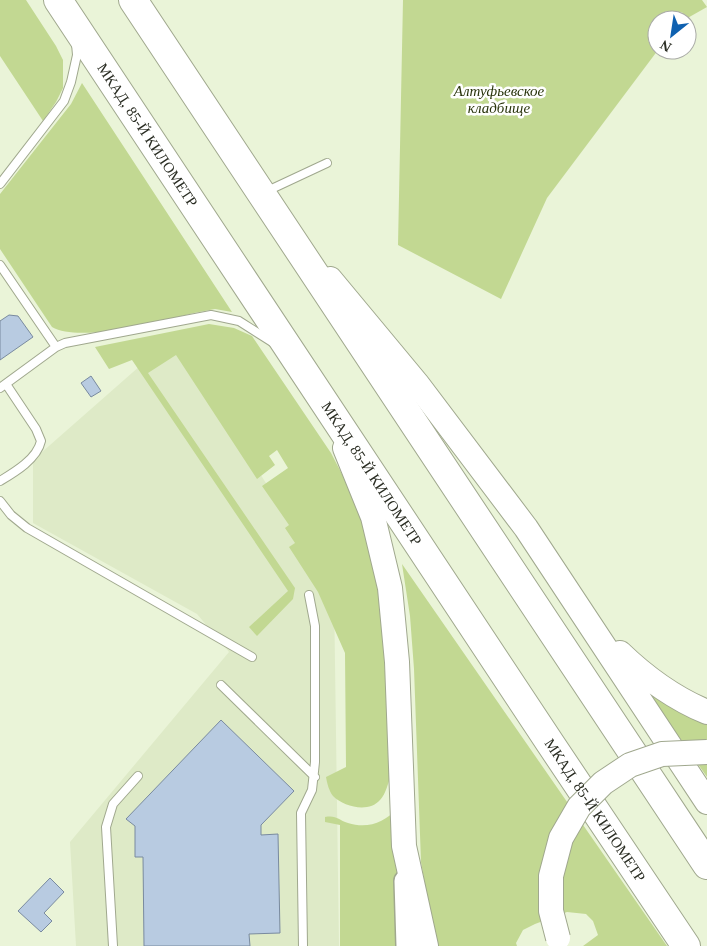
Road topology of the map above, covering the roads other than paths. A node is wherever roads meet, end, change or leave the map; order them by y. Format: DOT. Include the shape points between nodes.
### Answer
graph roads {
  1 [pos="58,0"];
  2 [pos="133,0"];
  3 [pos="74,25"];
  4 [pos="327,163"];
  5 [pos="0,184"];
  6 [pos="264,198"];
  7 [pos="0,264"];
  8 [pos="56,347"];
  9 [pos="293,355"];
  10 [pos="3,386"];
  11 [pos="322,399"];
  12 [pos="0,481"];
  13 [pos="0,500"];
  14 [pos="309,596"];
  15 [pos="578,604"];
  16 [pos="252,657"];
  17 [pos="221,685"];
  18 [pos="707,712"];
  19 [pos="707,752"];
  20 [pos="138,776"];
  21 [pos="315,777"];
  22 [pos="707,802"];
  23 [pos="404,846"];
  24 [pos="707,865"];
  25 [pos="560,942"];
  26 [pos="113,946"];
  27 [pos="303,946"];
  28 [pos="407,946"];
  29 [pos="426,946"];
  30 [pos="686,946"];
  1 -- 3 [label="highway, МКАД, 85-Й КИЛОМЕТР"];
  2 -- 6 [label="highway"];
  3 -- 5 [label="lane" via="77,56 64,101"];
  3 -- 9 [label="highway, МКАД, 85-Й КИЛОМЕТР"];
  4 -- 6 [label="lane"];
  6 -- 15 [label="main road" via="418,385 526,528"];
  6 -- 24 [label="highway"];
  7 -- 8 [label="lane"];
  8 -- 9 [label="lane" via="211,315 240,321"];
  8 -- 10 [label="lane"];
  9 -- 11 [label="highway, МКАД, 85-Й КИЛОМЕТР"];
  10 -- 12 [label="lane" via="36,429 41,441 28,462"];
  11 -- 23 [label="main road" via="373,517 390,588 398,662"];
  11 -- 30 [label="highway, МКАД, 85-Й КИЛОМЕТР"];
  13 -- 16 [label="lane" via="27,528"];
  14 -- 21 [label="lane" via="315,626"];
  15 -- 18 [label="main road" via="637,670 680,700"];
  15 -- 22 [label="main road"];
  17 -- 21 [label="lane"];
  19 -- 25 [label="main road, bridge" via="662,754 630,765 602,783 579,807 561,838 551,876 551,911"];
  20 -- 26 [label="lane" via="113,804 106,827"];
  21 -- 27 [label="lane" via="301,813"];
  23 -- 28 [label="street"];
  23 -- 29 [label="main road"];
}
